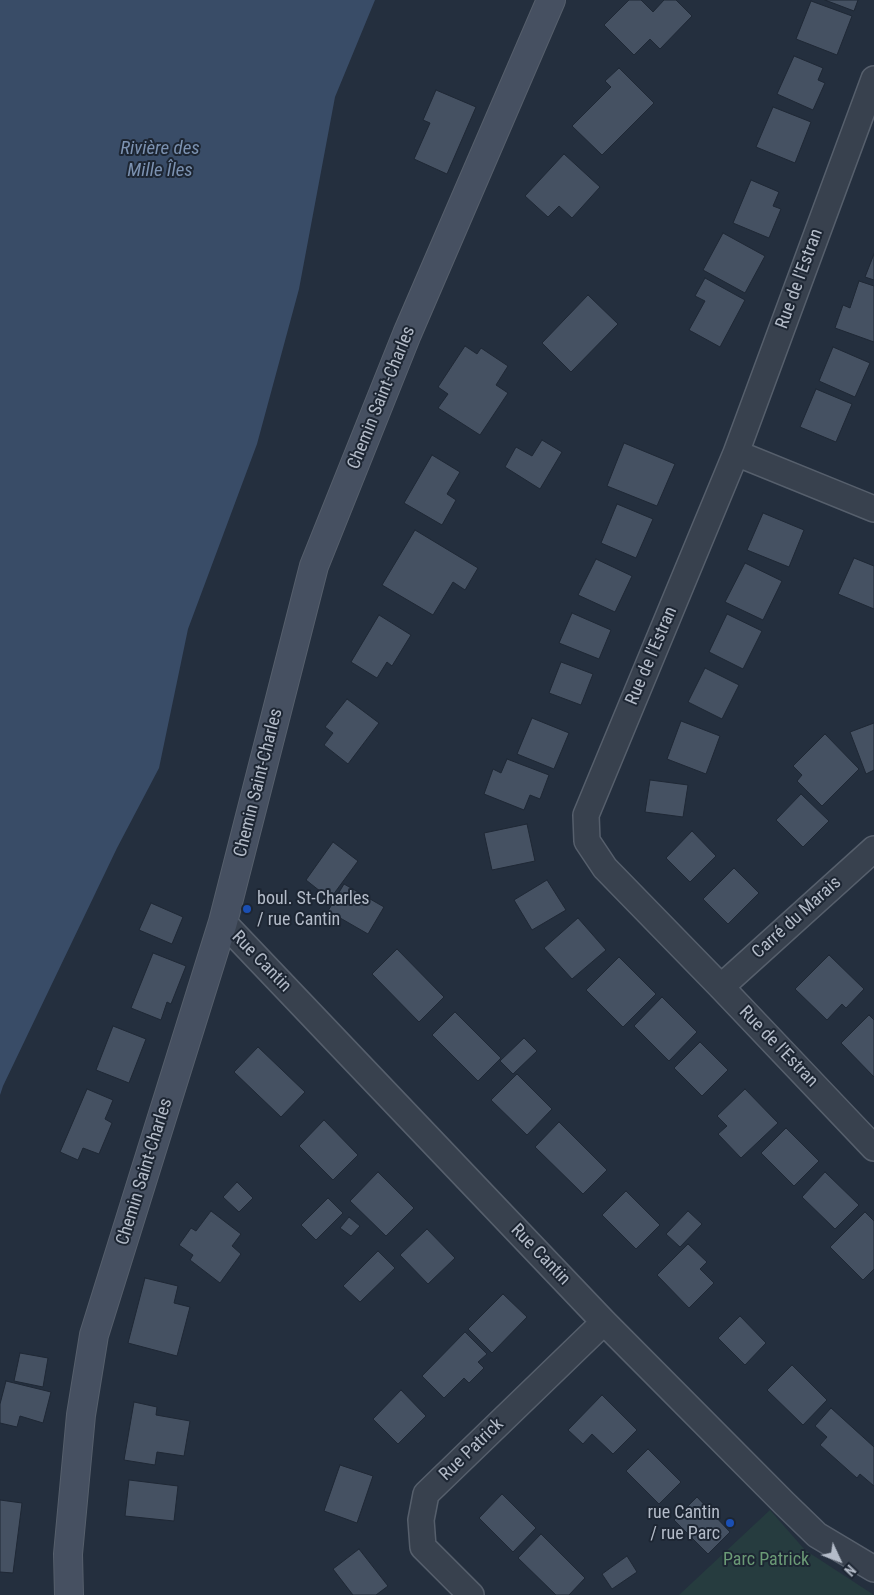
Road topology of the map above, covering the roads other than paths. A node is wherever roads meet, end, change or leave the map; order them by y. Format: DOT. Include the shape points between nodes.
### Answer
graph roads {
  1 [pos="551,0"];
  2 [pos="874,79"];
  3 [pos="736,453"];
  4 [pos="874,509"];
  5 [pos="874,849"];
  6 [pos="223,922"];
  7 [pos="721,987"];
  8 [pos="874,1148"];
  9 [pos="604,1322"];
  10 [pos="874,1569"];
  11 [pos="69,1595"];
  12 [pos="470,1595"];
  1 -- 6 [label="main road, Chemin Saint-Charles" via="407,334 314,566"];
  2 -- 3 [label="street, Rue de l'Estran"];
  3 -- 4 [label="street"];
  3 -- 7 [label="street, Rue de l'Estran" via="586,815 587,841 605,868"];
  5 -- 7 [label="street, Carré du Marais"];
  6 -- 9 [label="street, Rue Cantin"];
  6 -- 11 [label="main road, Chemin Saint-Charles" via="94,1335 81,1415 68,1554"];
  7 -- 8 [label="street, Rue de l'Estran"];
  9 -- 10 [label="street, Rue Cantin" via="817,1535"];
  9 -- 12 [label="street, Rue Patrick" via="426,1494 421,1520 423,1547"];
}
